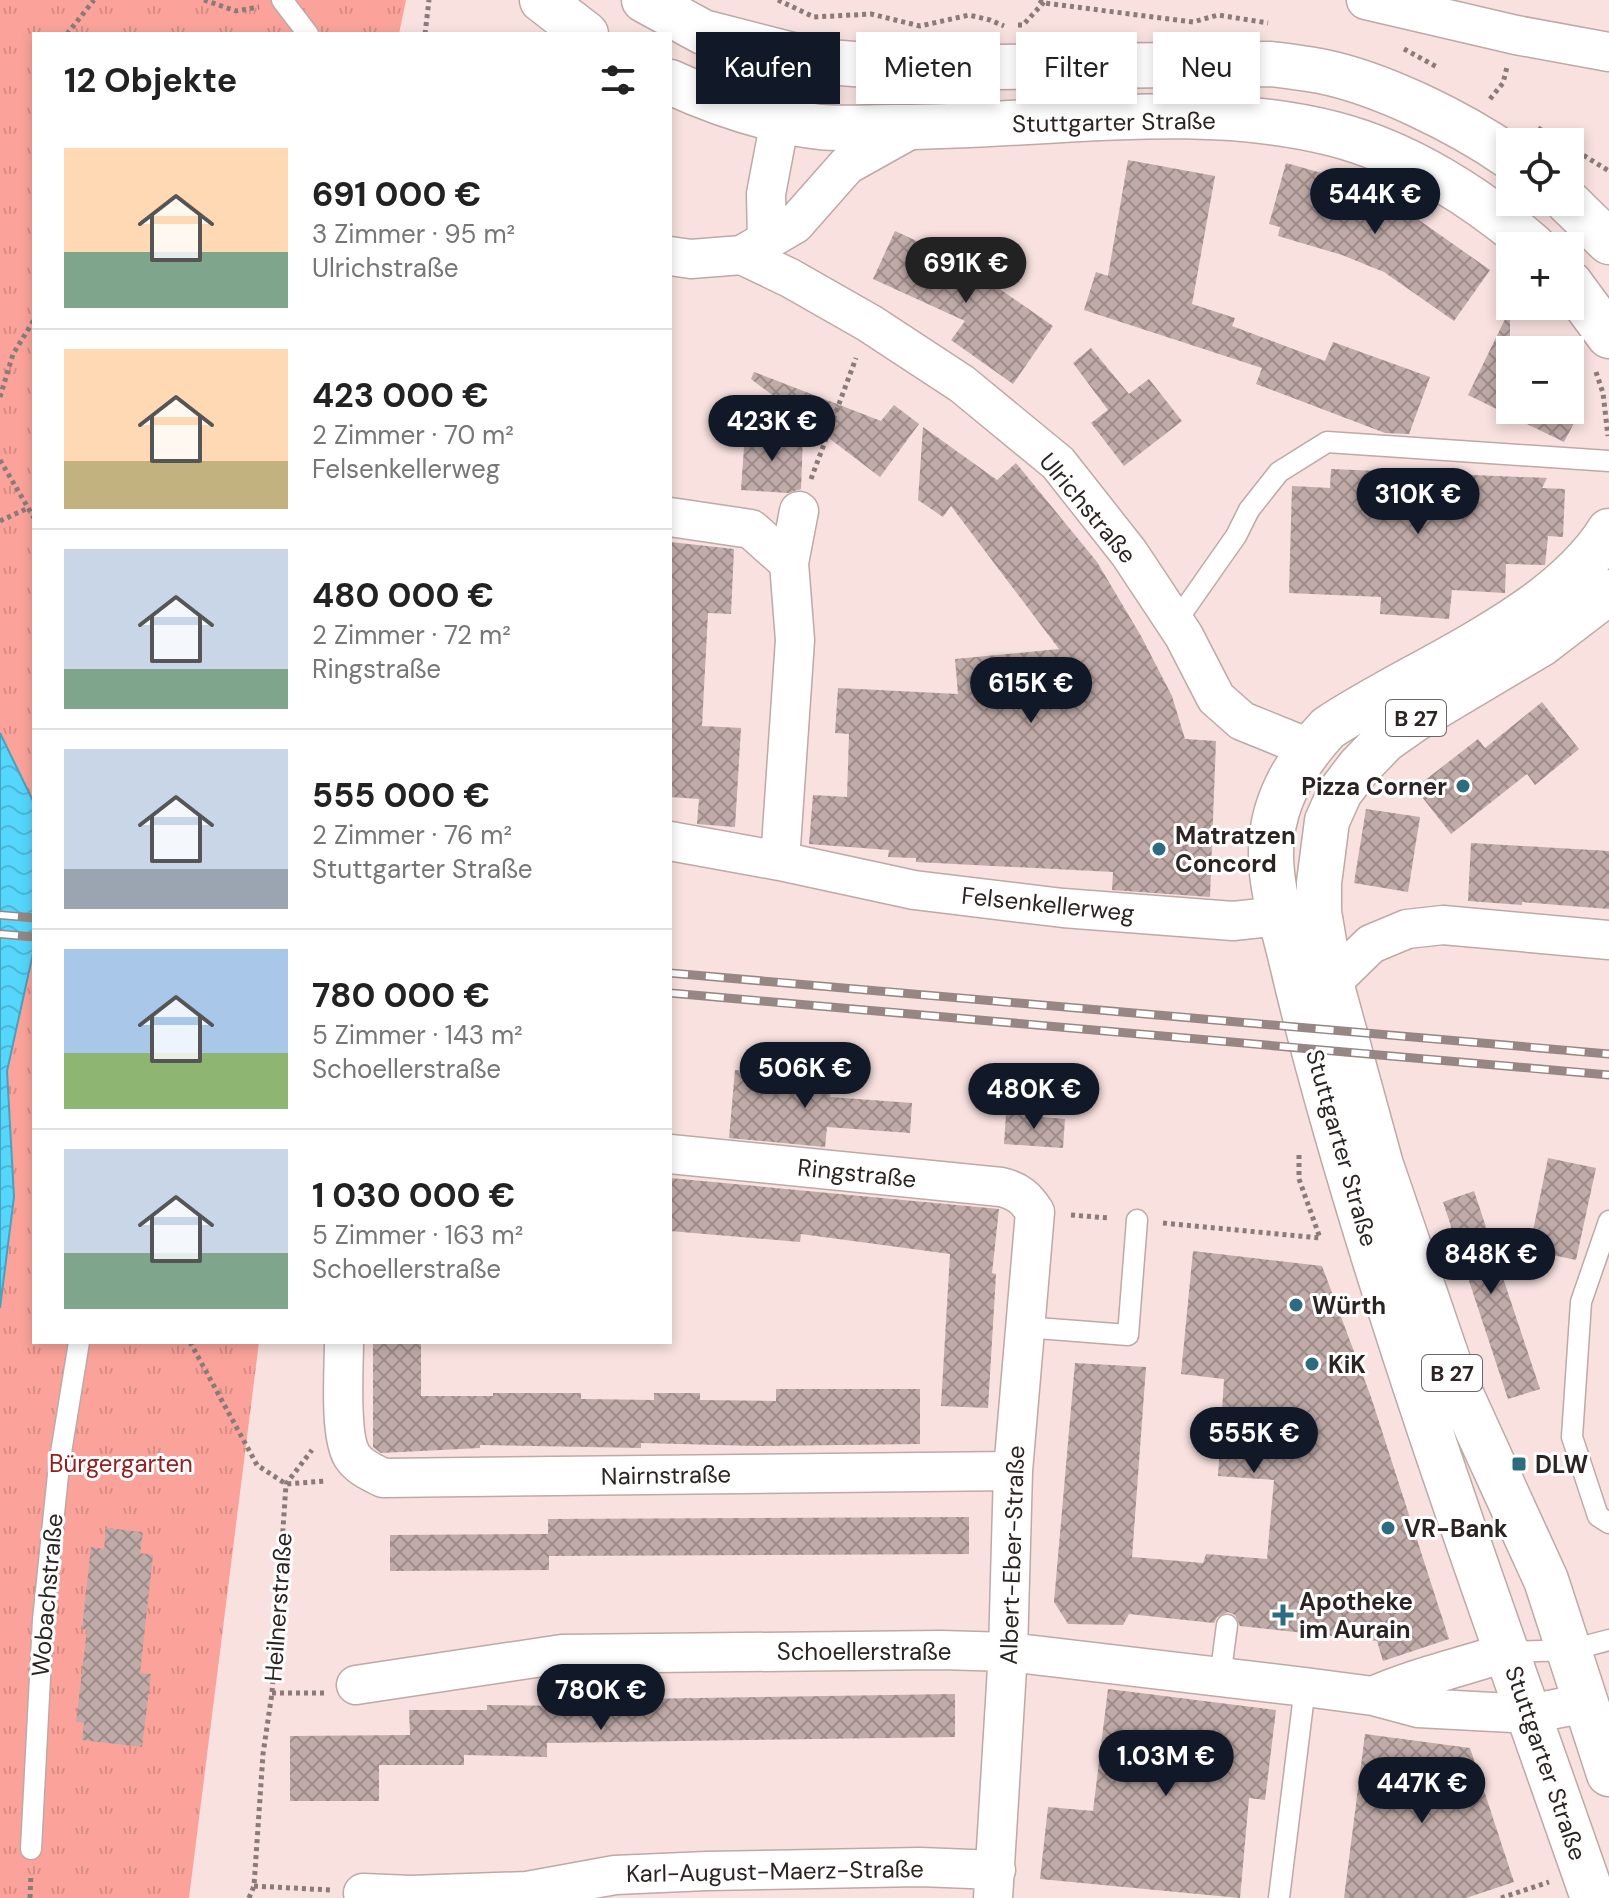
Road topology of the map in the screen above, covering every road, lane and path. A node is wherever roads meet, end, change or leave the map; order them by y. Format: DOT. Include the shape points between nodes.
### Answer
graph roads {
  1 [pos="94,0"];
  2 [pos="204,0"];
  3 [pos="429,0"];
  4 [pos="542,0"];
  5 [pos="644,0"];
  6 [pos="778,0"];
  7 [pos="1366,0"];
  8 [pos="1043,1"];
  9 [pos="283,2"];
  10 [pos="69,32"];
  11 [pos="306,32"];
  12 [pos="425,32"];
  13 [pos="583,32"];
  14 [pos="703,32"];
  15 [pos="1609,52"];
  16 [pos="840,63"];
  17 [pos="672,83"];
  18 [pos="790,104"];
  19 [pos="820,104"];
  20 [pos="780,120"];
  21 [pos="822,127"];
  22 [pos="915,127"];
  23 [pos="1496,149"];
  24 [pos="1584,156"];
  25 [pos="1609,171"];
  26 [pos="813,203"];
  27 [pos="1582,216"];
  28 [pos="1516,232"];
  29 [pos="1609,242"];
  30 [pos="754,247"];
  31 [pos="672,256"];
  32 [pos="1584,314"];
  33 [pos="32,323"];
  34 [pos="869,323"];
  35 [pos="1600,350"];
  36 [pos="0,397"];
  37 [pos="0,460"];
  38 [pos="1608,461"];
  39 [pos="28,508"];
  40 [pos="799,511"];
  41 [pos="32,515"];
  42 [pos="672,517"];
  43 [pos="0,521"];
  44 [pos="1609,531"];
  45 [pos="789,563"];
  46 [pos="1609,592"];
  47 [pos="1175,623"];
  48 [pos="1309,748"];
  49 [pos="672,841"];
  50 [pos="780,861"];
  51 [pos="1300,914"];
  52 [pos="1609,940"];
  53 [pos="1331,983"];
  54 [pos="672,1154"];
  55 [pos="1035,1212"];
  56 [pos="1137,1220"];
  57 [pos="1609,1221"];
  58 [pos="1320,1238"];
  59 [pos="1024,1327"];
  60 [pos="79,1344"];
  61 [pos="191,1344"];
  62 [pos="344,1344"];
  63 [pos="344,1431"];
  64 [pos="1013,1471"];
  65 [pos="383,1478"];
  66 [pos="286,1484"];
  67 [pos="1609,1523"];
  68 [pos="1227,1625"];
  69 [pos="1590,1645"];
  70 [pos="1008,1652"];
  71 [pos="1507,1652"];
  72 [pos="1220,1678"];
  73 [pos="356,1685"];
  74 [pos="1305,1687"];
  75 [pos="272,1693"];
  76 [pos="1373,1696"];
  77 [pos="1598,1700"];
  78 [pos="1529,1714"];
  79 [pos="1609,1774"];
  80 [pos="31,1849"];
  81 [pos="994,1884"];
  82 [pos="1588,1884"];
  83 [pos="254,1886"];
  84 [pos="371,1895"];
  85 [pos="249,1898"];
  86 [pos="1279,1898"];
  87 [pos="1501,1898"];
  1 -- 10 [label="path"];
  2 -- 9 [label="path" via="236,11"];
  3 -- 12 [label="path"];
  4 -- 13 [label="main road"];
  5 -- 14 [label="main road"];
  6 -- 8 [label="path" via="814,17 871,14 920,26 969,15 1005,26 1023,25"];
  7 -- 15 [label="street"];
  9 -- 11 [label="lane"];
  16 -- 23 [label="main road" via="904,68 1271,64 1365,84"];
  17 -- 20 [label="main road, Stuttgarter Straße"];
  18 -- 20 [label="street"];
  19 -- 21 [label="street"];
  20 -- 21 [label="main road, Stuttgarter Straße"];
  20 -- 30 [label="street"];
  21 -- 22 [label="main road, Stuttgarter Straße"];
  21 -- 26 [label="street"];
  22 -- 26 [label="street" via="847,165"];
  22 -- 28 [label="main road, Stuttgarter Straße" via="1201,118 1294,126 1400,158"];
  24 -- 25 [label="path"];
  26 -- 30 [label="street" via="795,224"];
  27 -- 29 [label="main road"];
  30 -- 31 [label="street" via="691,259"];
  30 -- 34 [label="street, Ulrichstraße" via="790,278"];
  32 -- 35 [label="main road"];
  33 -- 36 [label="path" via="13,354"];
  34 -- 40 [label="path"];
  34 -- 47 [label="street, Ulrichstraße" via="962,384 1058,463 1129,553"];
  35 -- 38 [label="path"];
  37 -- 39 [label="path"];
  38 -- 47 [label="lane" via="1327,442 1279,472"];
  39 -- 41 [label="path"];
  39 -- 43 [label="path"];
  40 -- 45 [label="street"];
  42 -- 45 [label="street" via="751,529"];
  44 -- 48 [label="main road, Stuttgarter Straße / B 27" via="1588,560 1537,604 1355,710"];
  45 -- 50 [label="street" via="795,640"];
  46 -- 51 [label="main road, Stuttgarter Straße / B 27" via="1541,644 1385,740 1359,767 1327,821"];
  47 -- 48 [label="street, Ulrichstraße" via="1216,698 1242,721"];
  48 -- 51 [label="main road, Stuttgarter Straße / B 27" via="1289,780 1273,836 1272,871"];
  49 -- 50 [label="street, Felsenkellerweg"];
  50 -- 51 [label="street, Felsenkellerweg" via="914,890 1063,908 1233,921"];
  51 -- 53 [label="main road, Stuttgarter Straße / B 27"];
  51 -- 71 [label="main road, Stuttgarter Straße / B 27" via="1305,1020 1366,1234"];
  52 -- 53 [label="street" via="1443,925 1407,929 1371,944"];
  53 -- 69 [label="main road, Stuttgarter Straße / B 27" via="1381,1165 1455,1381 1546,1580"];
  54 -- 55 [label="street, Ringstraße" via="1001,1187 1014,1190"];
  55 -- 56 [label="path"];
  55 -- 59 [label="street, Albert-Eber-Straße"];
  56 -- 58 [label="path"];
  56 -- 59 [label="lane" via="1128,1335"];
  57 -- 67 [label="lane" via="1581,1302 1572,1437 1598,1516"];
  59 -- 64 [label="street, Albert-Eber-Straße"];
  60 -- 80 [label="lane, Wobachstraße" via="59,1465 43,1620"];
  61 -- 66 [label="path" via="257,1465"];
  62 -- 63 [label="street"];
  63 -- 65 [label="street" via="351,1455 362,1468"];
  63 -- 66 [label="path" via="310,1452"];
  64 -- 65 [label="street, Nairnstraße"];
  64 -- 70 [label="street, Albert-Eber-Straße"];
  65 -- 66 [label="path"];
  66 -- 75 [label="path, Heilnerstraße"];
  68 -- 72 [label="lane"];
  69 -- 71 [label="lane"];
  69 -- 77 [label="main road, Stuttgarter Straße / B 27"];
  70 -- 72 [label="street, Schoellerstraße"];
  70 -- 73 [label="street, Schoellerstraße" via="562,1654"];
  70 -- 81 [label="street, Albert-Eber-Straße"];
  71 -- 76 [label="street"];
  71 -- 78 [label="main road, Stuttgarter Straße / B 27"];
  72 -- 74 [label="street, Schoellerstraße"];
  73 -- 75 [label="path" via="330,1693"];
  74 -- 76 [label="street, Schoellerstraße"];
  74 -- 86 [label="lane"];
  75 -- 83 [label="path, Heilnerstraße"];
  76 -- 78 [label="street, Schoellerstraße" via="1418,1708"];
  77 -- 78 [label="street, Schoellerstraße"];
  77 -- 79 [label="main road, Stuttgarter Straße / B 27"];
  78 -- 82 [label="main road, Stuttgarter Straße / B 27"];
  81 -- 84 [label="street, Karl-August-Maerz-Straße" via="920,1867 630,1874 527,1891"];
  82 -- 87 [label="path"];
  83 -- 84 [label="path"];
  83 -- 85 [label="path, Heilnerstraße"];
}
